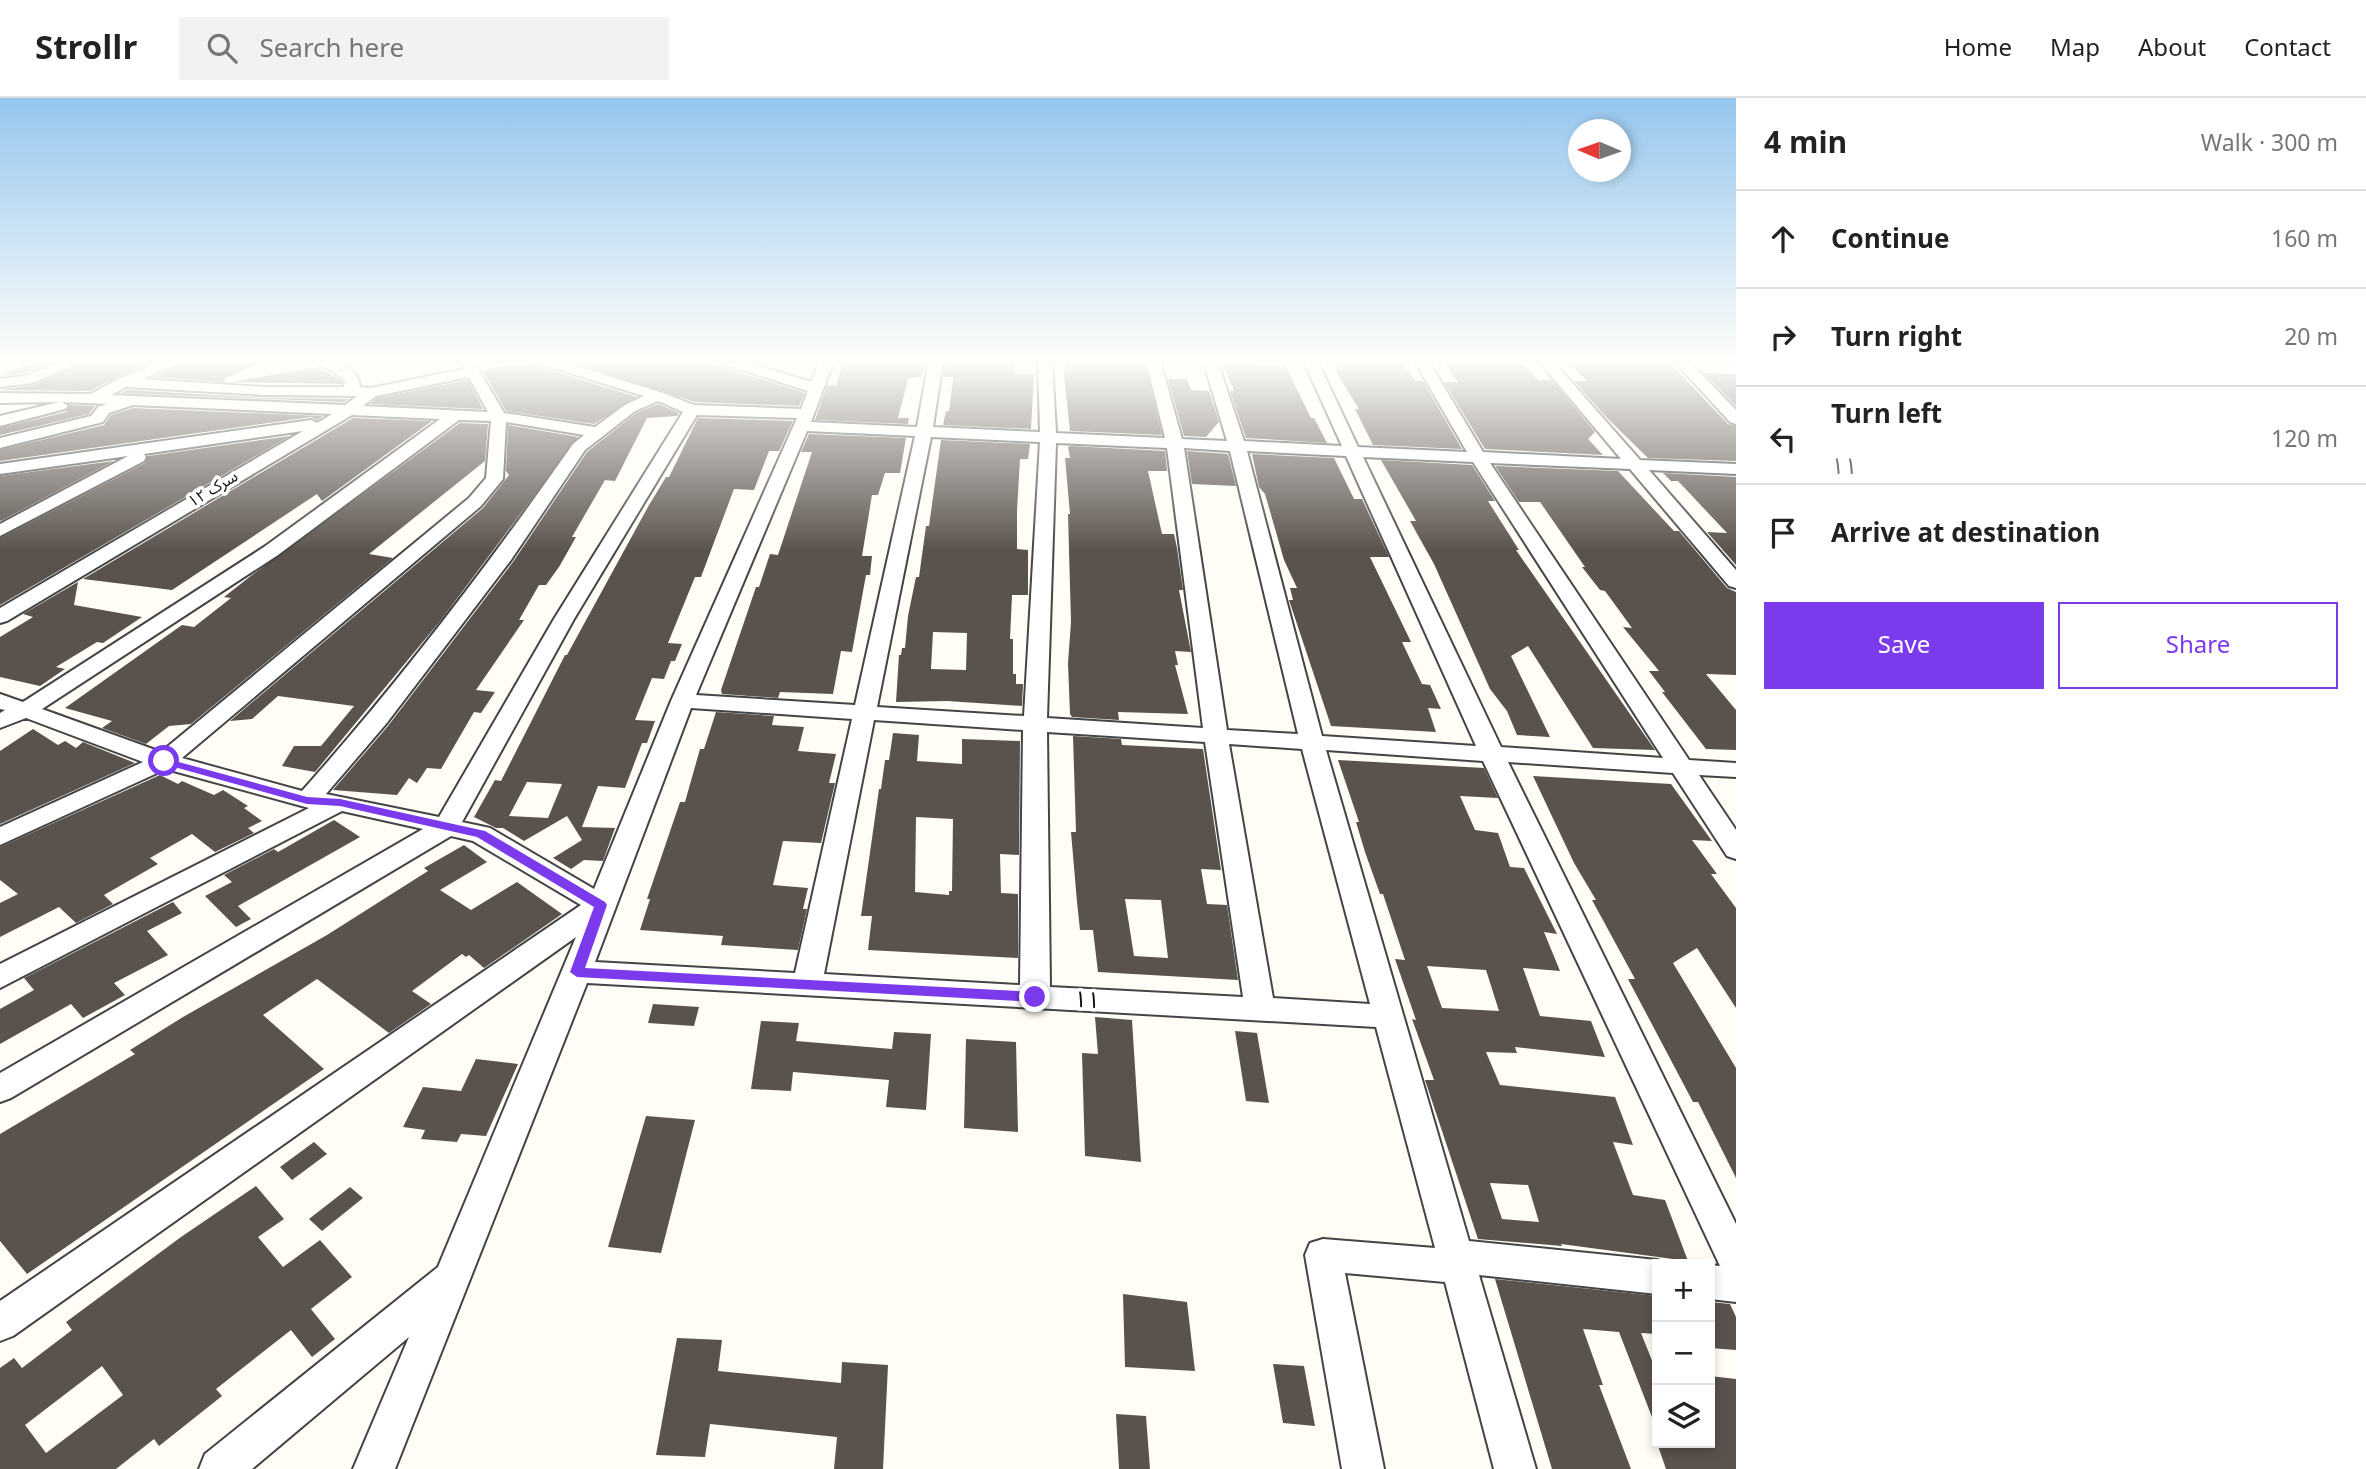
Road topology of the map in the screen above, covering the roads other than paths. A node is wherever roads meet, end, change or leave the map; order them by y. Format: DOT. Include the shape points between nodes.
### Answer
graph roads {
  1 [pos="77,424"];
  2 [pos="318,424"];
  3 [pos="322,424"];
  4 [pos="444,424"];
  5 [pos="498,424"];
  6 [pos="552,424"];
  7 [pos="607,424"];
  8 [pos="683,424"];
  9 [pos="802,424"];
  10 [pos="844,424"];
  11 [pos="925,424"];
  12 [pos="1047,424"];
  13 [pos="1170,424"];
  14 [pos="1230,424"];
  15 [pos="1340,424"];
  16 [pos="1458,424"];
  17 [pos="1600,424"];
  18 [pos="596,432"];
  19 [pos="924,432"];
  20 [pos="1048,437"];
  21 [pos="0,443"];
  22 [pos="1175,444"];
  23 [pos="1237,446"];
  24 [pos="153,449"];
  25 [pos="1352,450"];
  26 [pos="1479,459"];
  27 [pos="1636,465"];
  28 [pos="0,469"];
  29 [pos="1736,469"];
  30 [pos="0,531"];
  31 [pos="1736,582"];
  32 [pos="0,617"];
  33 [pos="0,701"];
  34 [pos="682,701"];
  35 [pos="25,710"];
  36 [pos="864,713"];
  37 [pos="0,721"];
  38 [pos="1035,724"];
  39 [pos="1216,736"];
  40 [pos="1312,742"];
  41 [pos="1492,754"];
  42 [pos="164,761"];
  43 [pos="1681,766"];
  44 [pos="1736,770"];
  45 [pos="307,800"];
  46 [pos="340,803"];
  47 [pos="446,827"];
  48 [pos="0,837"];
  49 [pos="1736,850"];
  50 [pos="601,905"];
  51 [pos="577,972"];
  52 [pos="0,978"];
  53 [pos="807,984"];
  54 [pos="1035,997"];
  55 [pos="1260,1009"];
  56 [pos="1388,1016"];
  57 [pos="0,1089"];
  58 [pos="1457,1261"];
  59 [pos="1736,1262"];
  60 [pos="453,1277"];
  61 [pos="1652,1277"];
  62 [pos="1715,1283"];
  63 [pos="1736,1285"];
  64 [pos="0,1323"];
  65 [pos="220,1469"];
  66 [pos="374,1469"];
  67 [pos="1363,1469"];
  68 [pos="1515,1469"];
  1 -- 21 [label="street"];
  2 -- 24 [label="street"];
  3 -- 32 [label="street, سرک ۱۲"];
  4 -- 35 [label="street" via="271,551"];
  5 -- 42 [label="street" via="494,480 475,502"];
  6 -- 18 [label="street"];
  7 -- 18 [label="street"];
  8 -- 47 [label="street" via="564,619"];
  9 -- 34 [label="street"];
  10 -- 19 [label="street"];
  11 -- 19 [label="street"];
  12 -- 20 [label="street"];
  13 -- 22 [label="street"];
  14 -- 23 [label="street"];
  15 -- 25 [label="street"];
  16 -- 26 [label="street"];
  17 -- 27 [label="street"];
  18 -- 45 [label="street" via="579,446 504,556 378,719"];
  19 -- 20 [label="street"];
  19 -- 36 [label="street"];
  20 -- 22 [label="street"];
  20 -- 38 [label="street"];
  22 -- 23 [label="street"];
  22 -- 39 [label="street"];
  23 -- 25 [label="street"];
  23 -- 40 [label="street"];
  24 -- 28 [label="street"];
  24 -- 30 [label="street"];
  25 -- 26 [label="street"];
  25 -- 41 [label="street"];
  26 -- 27 [label="street"];
  26 -- 43 [label="street"];
  27 -- 29 [label="street"];
  27 -- 31 [label="street"];
  33 -- 35 [label="street"];
  34 -- 36 [label="street"];
  34 -- 50 [label="street"];
  35 -- 37 [label="street"];
  35 -- 42 [label="street"];
  36 -- 38 [label="street"];
  36 -- 53 [label="street"];
  38 -- 39 [label="street"];
  38 -- 54 [label="street"];
  39 -- 40 [label="street"];
  39 -- 55 [label="street"];
  40 -- 41 [label="street"];
  40 -- 56 [label="street"];
  41 -- 43 [label="street"];
  41 -- 59 [label="street"];
  42 -- 45 [label="street"];
  42 -- 48 [label="street"];
  43 -- 44 [label="street"];
  43 -- 49 [label="street"];
  45 -- 46 [label="street"];
  46 -- 47 [label="street"];
  46 -- 52 [label="street"];
  47 -- 50 [label="street" via="481,834"];
  47 -- 57 [label="street"];
  50 -- 51 [label="street"];
  50 -- 64 [label="street"];
  51 -- 53 [label="street, ۱۱"];
  51 -- 60 [label="street"];
  53 -- 54 [label="street, ۱۱"];
  54 -- 55 [label="street, ۱۱"];
  55 -- 56 [label="street, ۱۱"];
  56 -- 58 [label="street"];
  58 -- 61 [label="street"];
  58 -- 67 [label="street" via="1323,1255"];
  58 -- 68 [label="street"];
  60 -- 65 [label="street"];
  60 -- 66 [label="street"];
  62 -- 63 [label="street"];
}
